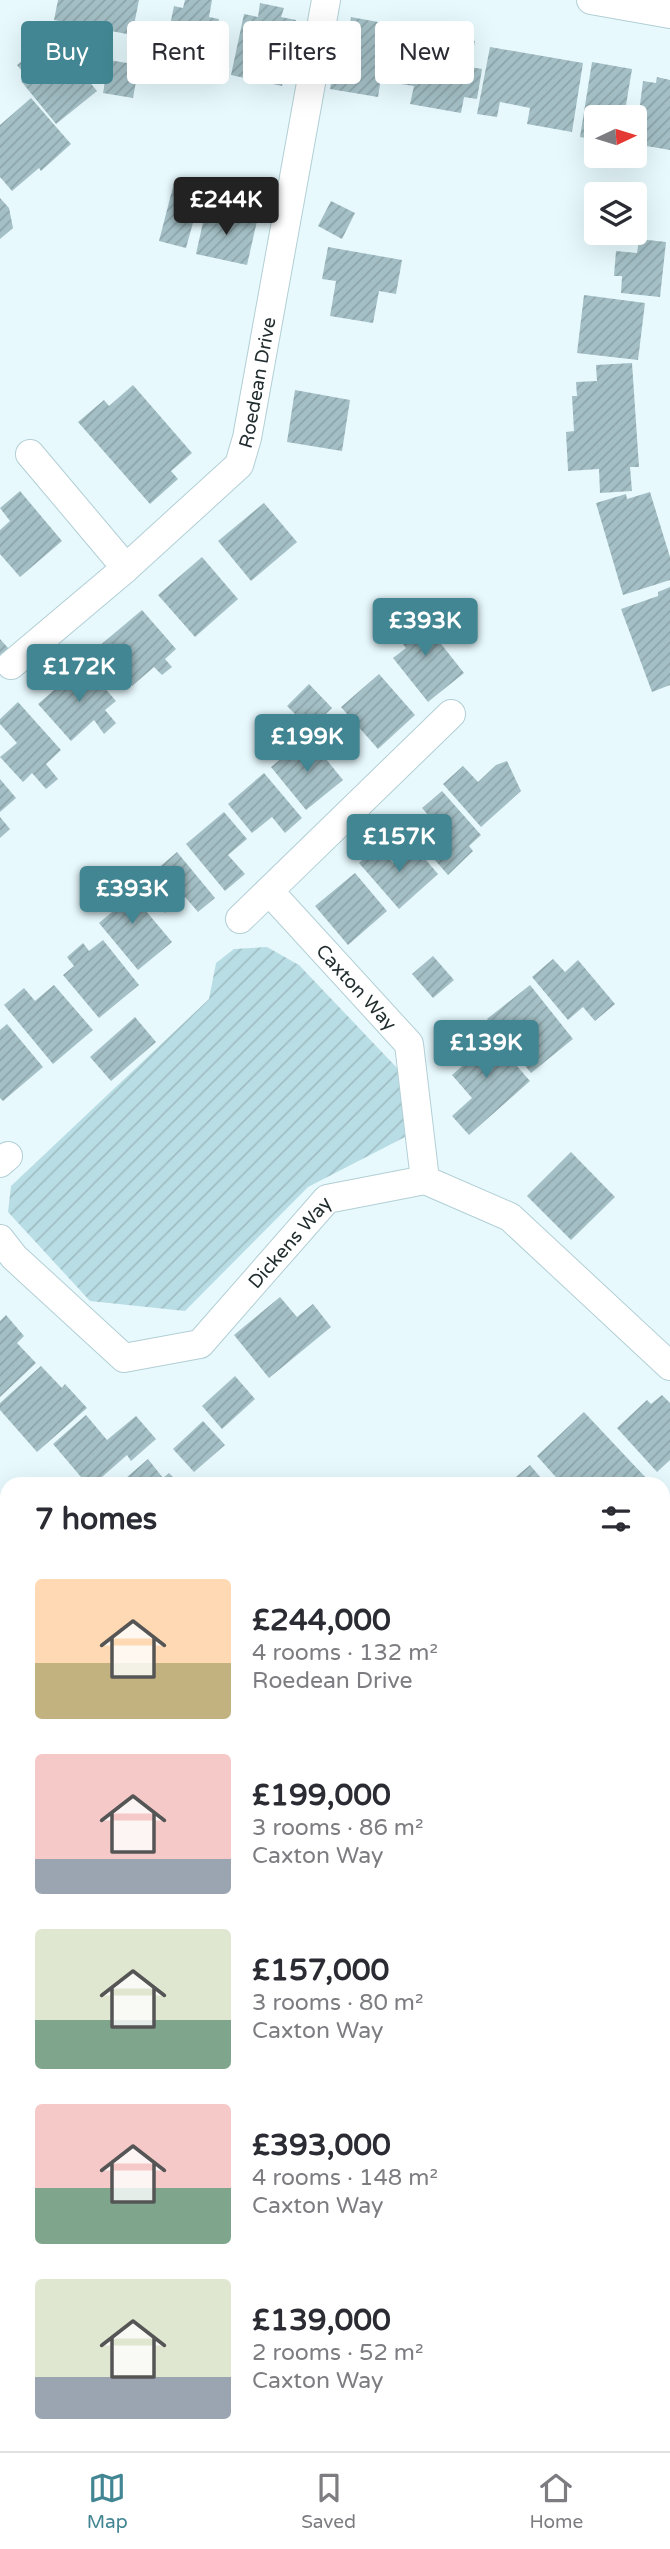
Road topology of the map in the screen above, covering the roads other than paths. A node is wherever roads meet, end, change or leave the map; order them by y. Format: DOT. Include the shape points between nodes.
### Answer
graph roads {
  1 [pos="326,0"];
  2 [pos="590,0"];
  3 [pos="670,14"];
  4 [pos="30,454"];
  5 [pos="126,568"];
  6 [pos="11,665"];
  7 [pos="450,714"];
  8 [pos="268,891"];
  9 [pos="240,919"];
  10 [pos="425,1180"];
  11 [pos="5,1255"];
  12 [pos="670,1366"];
  1 -- 5 [label="street, Roedean Drive" via="239,465"];
  2 -- 3 [label="street"];
  4 -- 5 [label="street"];
  5 -- 6 [label="street, Roedean Drive"];
  7 -- 8 [label="street"];
  8 -- 9 [label="street"];
  8 -- 10 [label="street, Caxton Way" via="409,1044"];
  10 -- 11 [label="street, Dickens Way" via="327,1199 200,1345 124,1358"];
  10 -- 12 [label="street" via="510,1217"];
}
